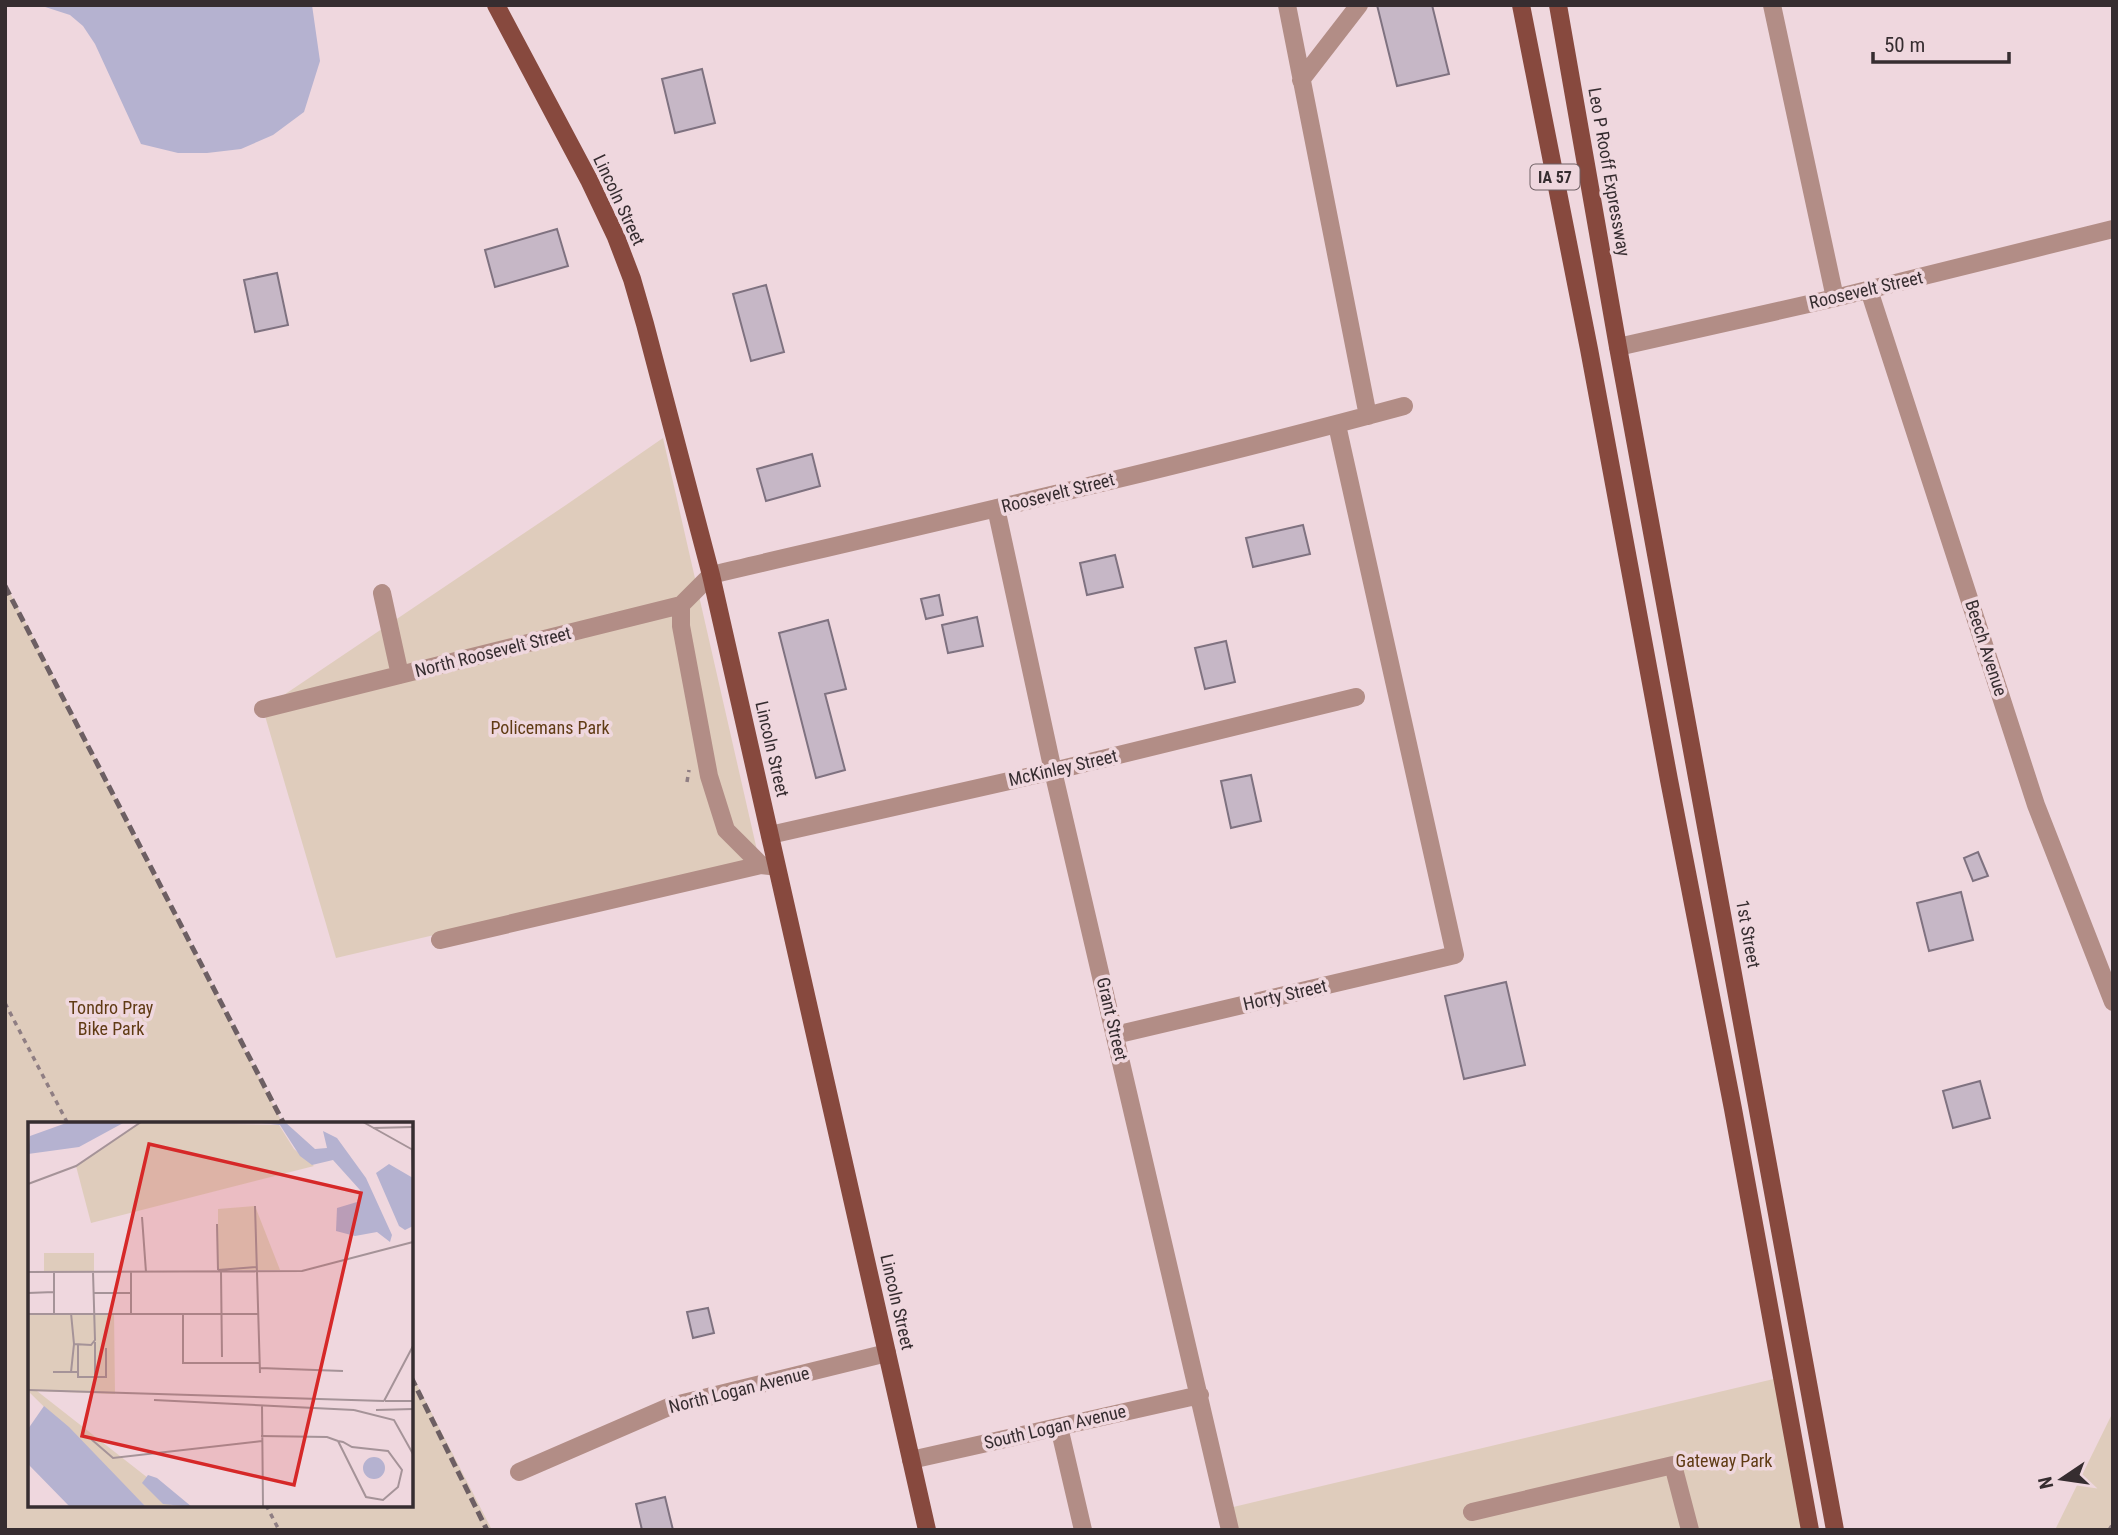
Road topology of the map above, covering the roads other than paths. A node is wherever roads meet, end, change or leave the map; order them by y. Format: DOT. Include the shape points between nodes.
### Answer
graph roads {
  1 [pos="496,5"];
  2 [pos="1287,5"];
  3 [pos="1359,5"];
  4 [pos="1521,5"];
  5 [pos="1558,5"];
  6 [pos="1772,5"];
  7 [pos="1301,80"];
  8 [pos="2113,229"];
  9 [pos="1869,290"];
  10 [pos="1835,298"];
  11 [pos="1618,347"];
  12 [pos="1404,406"];
  13 [pos="1368,416"];
  14 [pos="1337,425"];
  15 [pos="996,508"];
  16 [pos="711,575"];
  17 [pos="382,593"];
  18 [pos="681,605"];
  19 [pos="400,674"];
  20 [pos="1356,697"];
  21 [pos="263,709"];
  22 [pos="1053,771"];
  23 [pos="770,835"];
  24 [pos="769,866"];
  25 [pos="440,940"];
  26 [pos="2113,1002"];
  27 [pos="1115,1035"];
  28 [pos="887,1353"];
  29 [pos="1199,1395"];
  30 [pos="1059,1427"];
  31 [pos="911,1460"];
  32 [pos="519,1472"];
  33 [pos="1472,1512"];
  34 [pos="927,1530"];
  35 [pos="1083,1530"];
  36 [pos="1230,1530"];
  37 [pos="1690,1530"];
  38 [pos="1810,1530"];
  39 [pos="1835,1530"];
  1 -- 16 [label="main road, Lincoln Street" via="589,180 632,279"];
  2 -- 7 [label="street"];
  3 -- 7 [label="street"];
  4 -- 38 [label="main road, IA 57"];
  5 -- 11 [label="main road, Leo P Rooff Expressway / IA 57"];
  6 -- 10 [label="street"];
  7 -- 13 [label="street"];
  8 -- 9 [label="street, Roosevelt Street"];
  9 -- 10 [label="street, Roosevelt Street"];
  9 -- 26 [label="street, Beech Avenue" via="2036,805"];
  10 -- 11 [label="street, Roosevelt Street"];
  11 -- 39 [label="main road, 1st Street"];
  12 -- 13 [label="street, Roosevelt Street"];
  13 -- 14 [label="street, Roosevelt Street"];
  14 -- 15 [label="street, Roosevelt Street"];
  14 -- 27 [label="street, Horty Street" via="1455,955"];
  15 -- 16 [label="street, Roosevelt Street"];
  15 -- 22 [label="street, Grant Street"];
  16 -- 18 [label="street"];
  16 -- 23 [label="main road, Lincoln Street"];
  17 -- 19 [label="street"];
  18 -- 19 [label="street, North Roosevelt Street"];
  18 -- 24 [label="street" via="709,776 726,830"];
  19 -- 21 [label="street, North Roosevelt Street"];
  20 -- 22 [label="street, McKinley Street"];
  22 -- 23 [label="street, McKinley Street"];
  22 -- 27 [label="street, Grant Street"];
  23 -- 24 [label="main road, Lincoln Street"];
  24 -- 25 [label="street"];
  24 -- 28 [label="main road, Lincoln Street"];
  27 -- 29 [label="street, Grant Street"];
  28 -- 31 [label="main road, Lincoln Street"];
  28 -- 32 [label="street, North Logan Avenue" via="671,1406"];
  29 -- 30 [label="street, South Logan Avenue"];
  29 -- 36 [label="street, Grant Street"];
  30 -- 31 [label="street, South Logan Avenue"];
  30 -- 35 [label="street"];
  31 -- 34 [label="main road, Lincoln Street"];
  33 -- 37 [label="street" via="1673,1465"];
}
